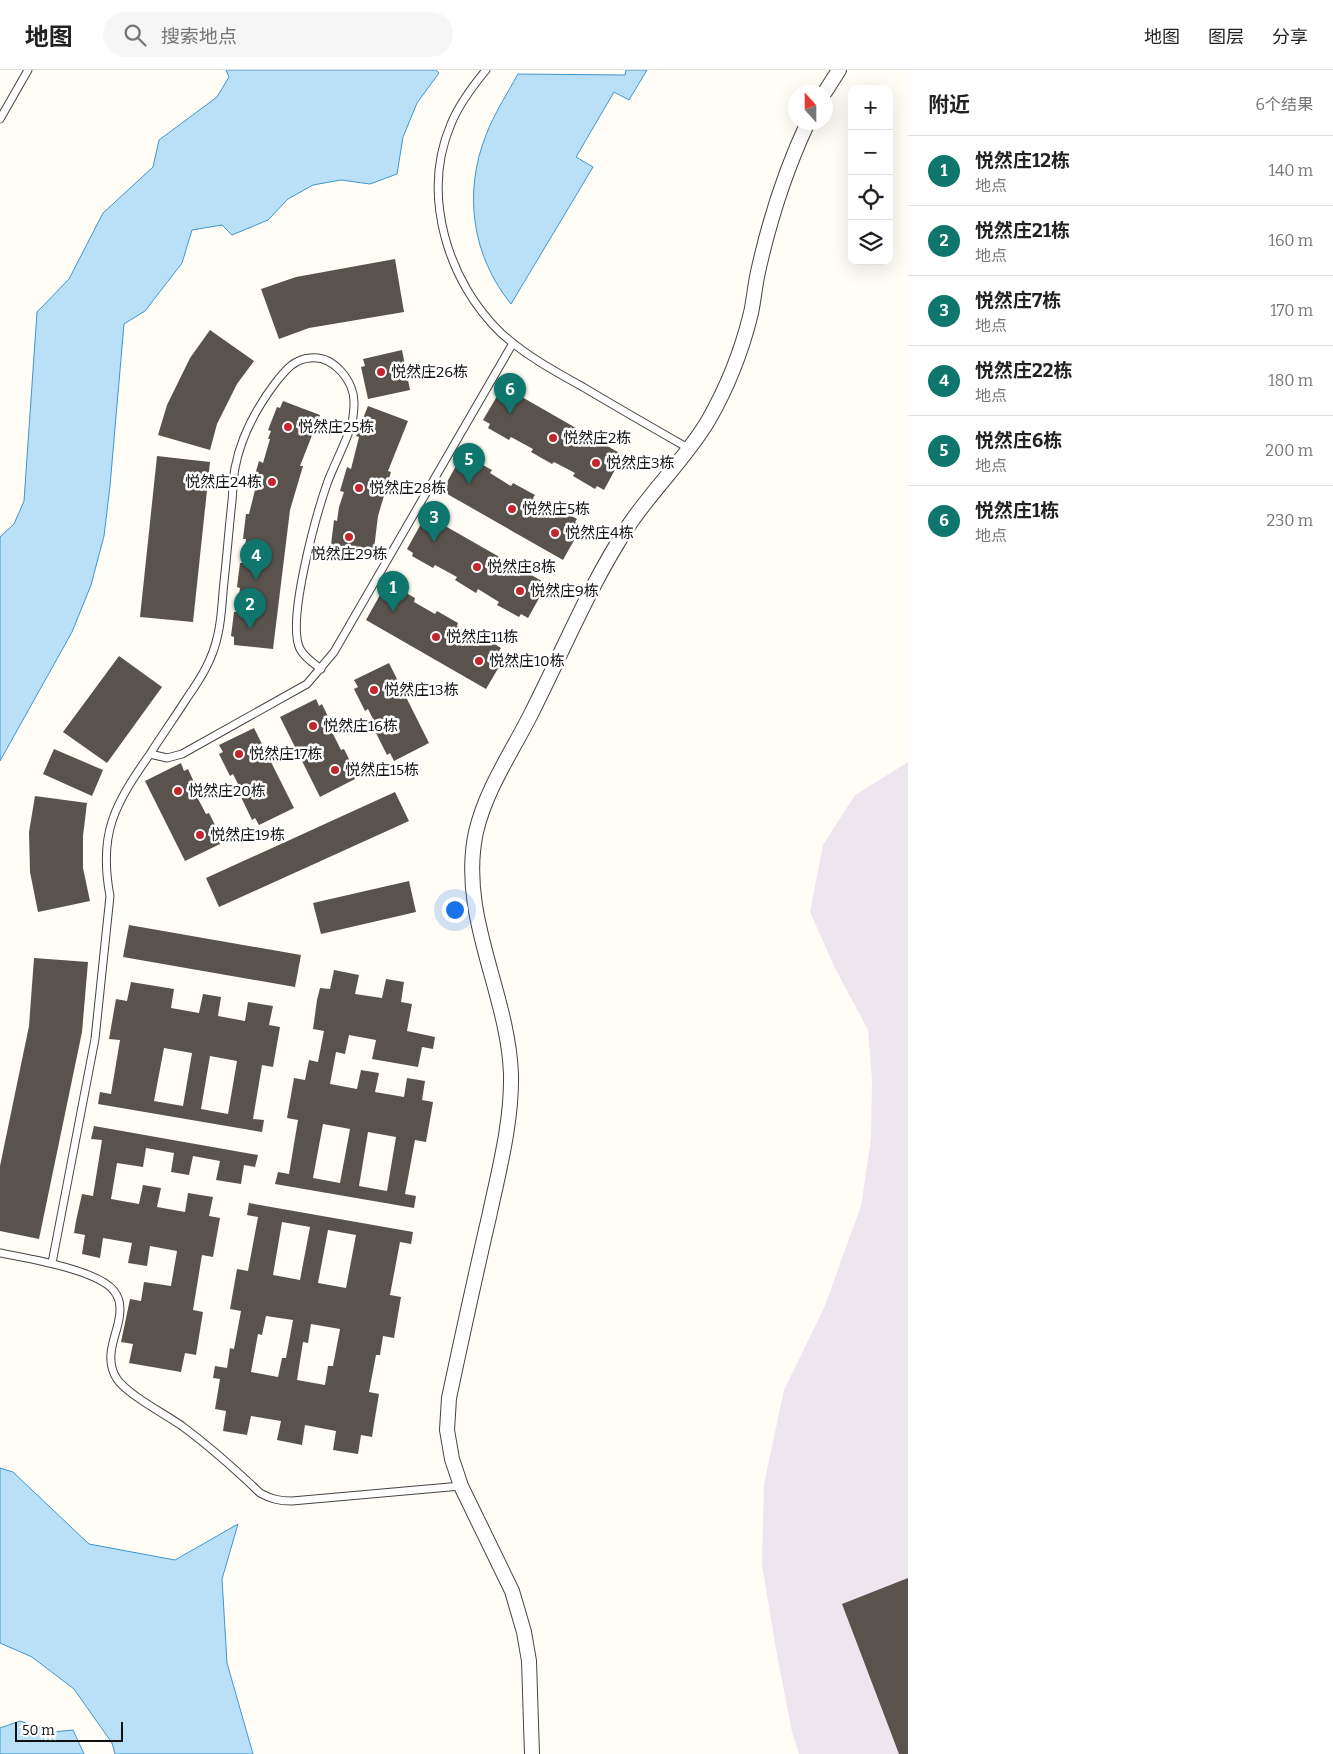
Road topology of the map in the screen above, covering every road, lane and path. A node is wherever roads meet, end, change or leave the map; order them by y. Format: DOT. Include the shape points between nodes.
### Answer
graph roads {
  1 [pos="28,70"];
  2 [pos="486,70"];
  3 [pos="839,70"];
  4 [pos="829,85"];
  5 [pos="0,119"];
  6 [pos="804,130"];
  7 [pos="513,343"];
  8 [pos="688,448"];
  9 [pos="321,668"];
  10 [pos="150,754"];
  11 [pos="0,1253"];
  12 [pos="52,1263"];
  13 [pos="461,1486"];
  14 [pos="532,1754"];
  1 -- 5 [label="lane"];
  2 -- 7 [label="lane" via="450,124 437,188 449,251 462,281 479,308"];
  3 -- 4 [label="street"];
  6 -- 8 [label="street" via="780,194 737,360 707,422"];
  7 -- 8 [label="lane"];
  7 -- 9 [label="lane" via="334,652"];
  8 -- 13 [label="street" via="629,524 607,562 489,793 476,832 472,872 474,908 508,1038 511,1077 501,1162 449,1398 447,1430"];
  9 -- 10 [label="lane" via="307,684 182,754 167,758"];
  9 -- 10 [label="lane" via="300,648 296,635 299,604 318,512 351,424 355,402 349,381 335,365 310,357 287,369 256,411 243,438 235,467 216,644 200,680"];
  10 -- 12 [label="lane" via="121,798 110,829 106,862 110,896 94,1039"];
  11 -- 12 [label="lane"];
  12 -- 13 [label="lane" via="104,1282 115,1292 120,1306 110,1350 111,1365 127,1390 206,1444 267,1497 292,1501"];
  13 -- 14 [label="street" via="512,1590 524,1632 529,1661"];
}
